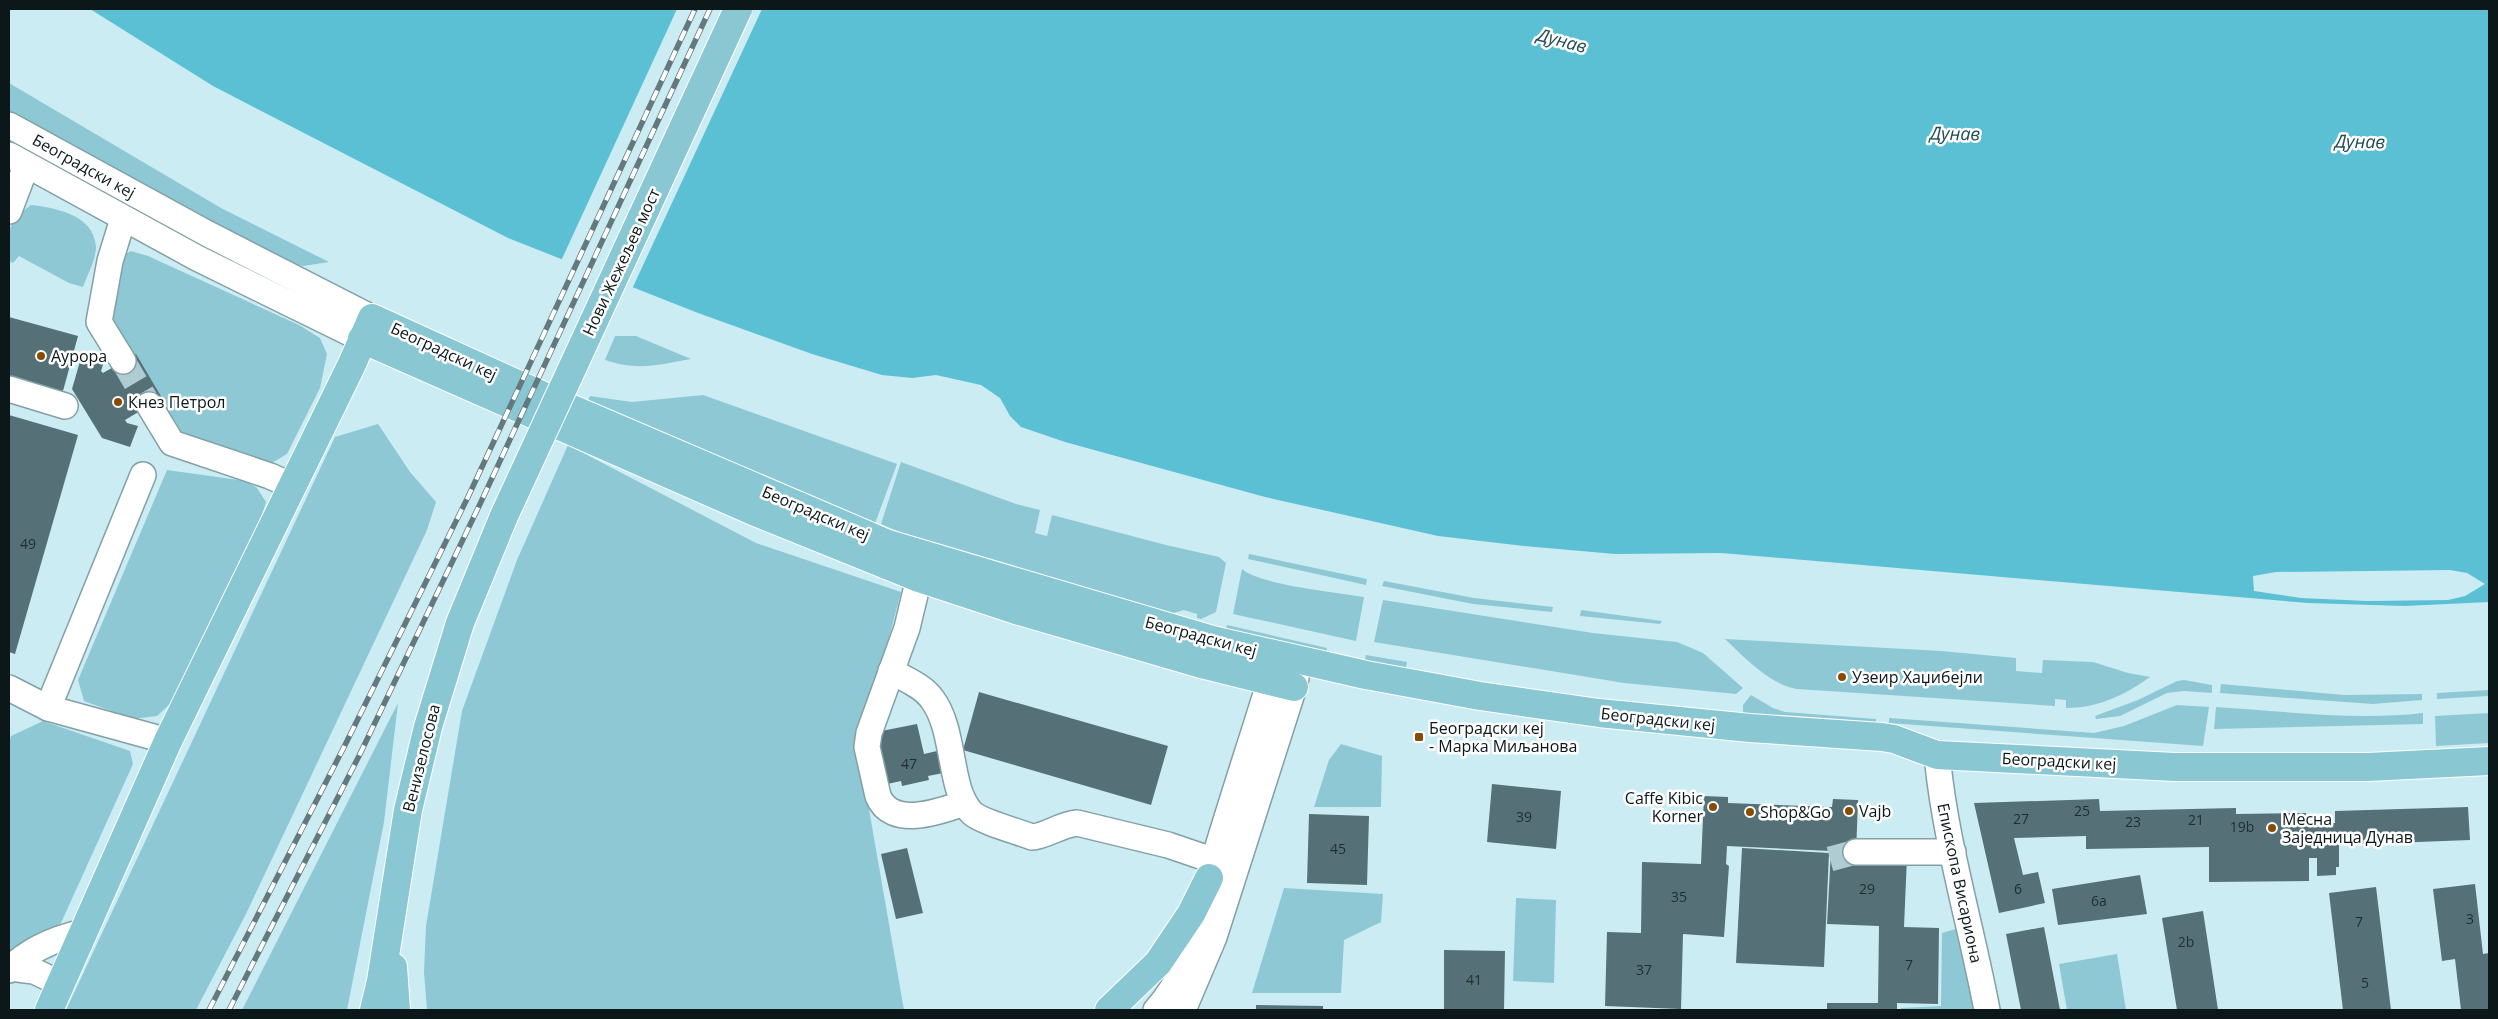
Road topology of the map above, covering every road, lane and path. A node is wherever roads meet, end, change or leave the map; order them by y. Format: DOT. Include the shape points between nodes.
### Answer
graph roads {
  1 [pos="738,9"];
  2 [pos="9,125"];
  3 [pos="17,160"];
  4 [pos="9,211"];
  5 [pos="123,220"];
  6 [pos="367,328"];
  7 [pos="123,361"];
  8 [pos="9,389"];
  9 [pos="149,405"];
  10 [pos="64,406"];
  11 [pos="143,475"];
  12 [pos="292,486"];
  13 [pos="504,516"];
  14 [pos="919,578"];
  15 [pos="1289,658"];
  16 [pos="891,671"];
  17 [pos="1282,684"];
  18 [pos="10,694"];
  19 [pos="48,708"];
  20 [pos="168,741"];
  21 [pos="1937,755"];
  22 [pos="2489,761"];
  23 [pos="964,803"];
  24 [pos="1856,852"];
  25 [pos="1953,852"];
  26 [pos="1212,869"];
  27 [pos="391,914"];
  28 [pos="84,932"];
  29 [pos="1205,961"];
  30 [pos="9,969"];
  31 [pos="61,984"];
  32 [pos="49,1010"];
  33 [pos="374,1010"];
  34 [pos="396,1010"];
  35 [pos="1109,1010"];
  36 [pos="1156,1010"];
  37 [pos="1183,1010"];
  38 [pos="1195,1010"];
  39 [pos="1986,1010"];
  1 -- 13 [label="main road, Нови Жежељев мост, bridge"];
  2 -- 6 [label="street, Београдски кеј" via="208,234"];
  3 -- 4 [label="street"];
  3 -- 5 [label="street, Београдски кеј"];
  5 -- 6 [label="street, Београдски кеј" via="197,258"];
  5 -- 7 [label="street" via="110,262 99,322"];
  6 -- 12 [label="main road"];
  6 -- 14 [label="main road, Београдски кеј" via="753,510"];
  6 -- 15 [label="main road, Београдски кеј" via="563,405 888,544 1144,621"];
  8 -- 10 [label="street"];
  9 -- 12 [label="street" via="172,443"];
  11 -- 19 [label="street"];
  12 -- 20 [label="main road"];
  13 -- 27 [label="main road, Венизелосова" via="460,623 435,701 408,810"];
  14 -- 16 [label="street" via="907,628"];
  14 -- 17 [label="main road, Београдски кеј" via="1016,610"];
  15 -- 17 [label="street" via="1275,670"];
  15 -- 21 [label="main road, Београдски кеј" via="1480,696 1608,714 1882,737"];
  16 -- 23 [label="street" via="921,689 940,711"];
  16 -- 23 [label="street" via="867,747 881,803 889,811 906,815"];
  17 -- 26 [label="street"];
  17 -- 29 [label="street"];
  18 -- 19 [label="street"];
  19 -- 20 [label="street"];
  20 -- 28 [label="main road"];
  21 -- 22 [label="main road, Београдски кеј" via="2175,767 2368,767"];
  21 -- 25 [label="street, Епископа Висариона" via="1941,798"];
  23 -- 26 [label="street" via="974,815 1032,836 1077,823 1168,845"];
  24 -- 25 [label="street"];
  25 -- 39 [label="street, Епископа Висариона"];
  26 -- 35 [label="main road" via="1191,914 1158,963"];
  26 -- 36 [label="street" via="1190,952 1176,983"];
  27 -- 33 [label="main road, Венизелосова"];
  27 -- 34 [label="main road"];
  28 -- 30 [label="street" via="40,946"];
  28 -- 31 [label="main road"];
  29 -- 37 [label="street"];
  29 -- 38 [label="street"];
  30 -- 31 [label="street" via="34,971"];
  31 -- 32 [label="main road"];
}
